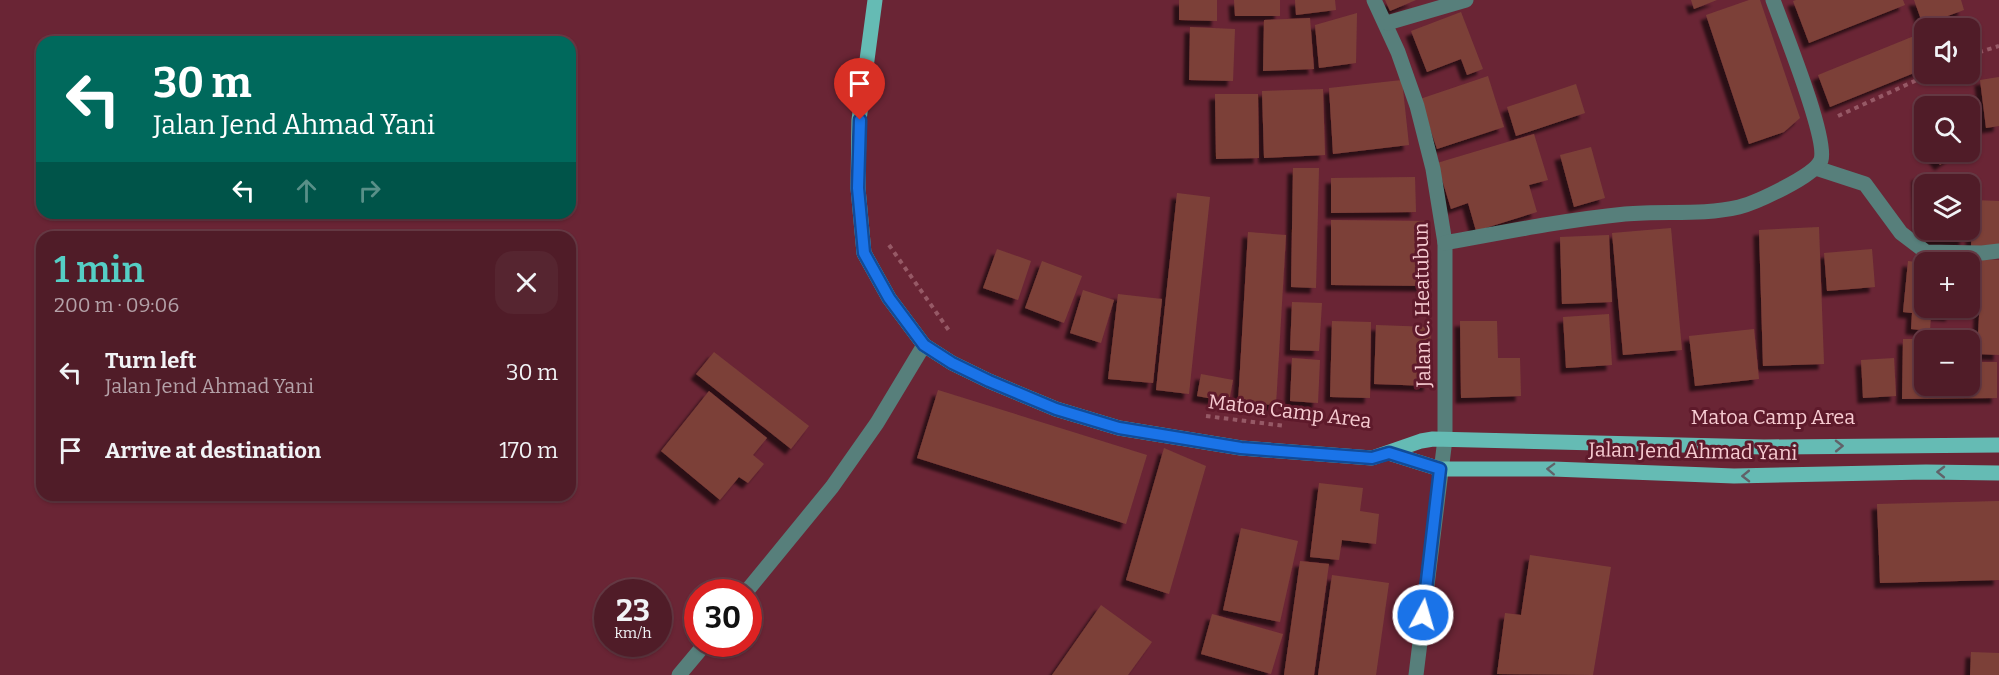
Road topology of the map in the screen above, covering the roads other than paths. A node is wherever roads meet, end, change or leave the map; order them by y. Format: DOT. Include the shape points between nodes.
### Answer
graph roads {
  1 [pos="875,0"];
  2 [pos="1374,0"];
  3 [pos="1466,0"];
  4 [pos="1773,0"];
  5 [pos="1387,23"];
  6 [pos="1816,168"];
  7 [pos="1445,243"];
  8 [pos="1999,251"];
  9 [pos="924,345"];
  10 [pos="1444,439"];
  11 [pos="1999,445"];
  12 [pos="1389,453"];
  13 [pos="1440,469"];
  14 [pos="1999,473"];
  15 [pos="757,579"];
  16 [pos="694,657"];
  17 [pos="679,675"];
  18 [pos="1416,675"];
  1 -- 9 [label="main road, Jalan Jend Ahmad Yani" via="860,120 858,188 864,253 889,298"];
  2 -- 5 [label="street, Jalan C. Heatubun"];
  3 -- 5 [label="street"];
  4 -- 6 [label="street" via="1818,126 1821,159"];
  5 -- 7 [label="street, Jalan C. Heatubun" via="1417,106"];
  6 -- 7 [label="street" via="1741,207 1694,213 1626,214"];
  6 -- 8 [label="street" via="1865,184 1901,233 1926,252"];
  7 -- 10 [label="street, Jalan C. Heatubun"];
  9 -- 12 [label="main road, Jalan Jend Ahmad Yani" via="989,381 1056,409 1119,428 1241,448 1372,458"];
  9 -- 15 [label="street" via="832,487"];
  10 -- 11 [label="main road, Jalan Jend Ahmad Yani, one-way" via="1764,447"];
  10 -- 12 [label="main road, Jalan Jend Ahmad Yani" via="1421,441"];
  10 -- 13 [label="street, Jalan C. Heatubun"];
  12 -- 13 [label="main road, Jalan Jend Ahmad Yani"];
  14 -- 13 [label="main road, Jalan Jend Ahmad Yani, one-way" via="1734,476"];
  13 -- 18 [label="street"];
  16 -- 17 [label="street"];
}
